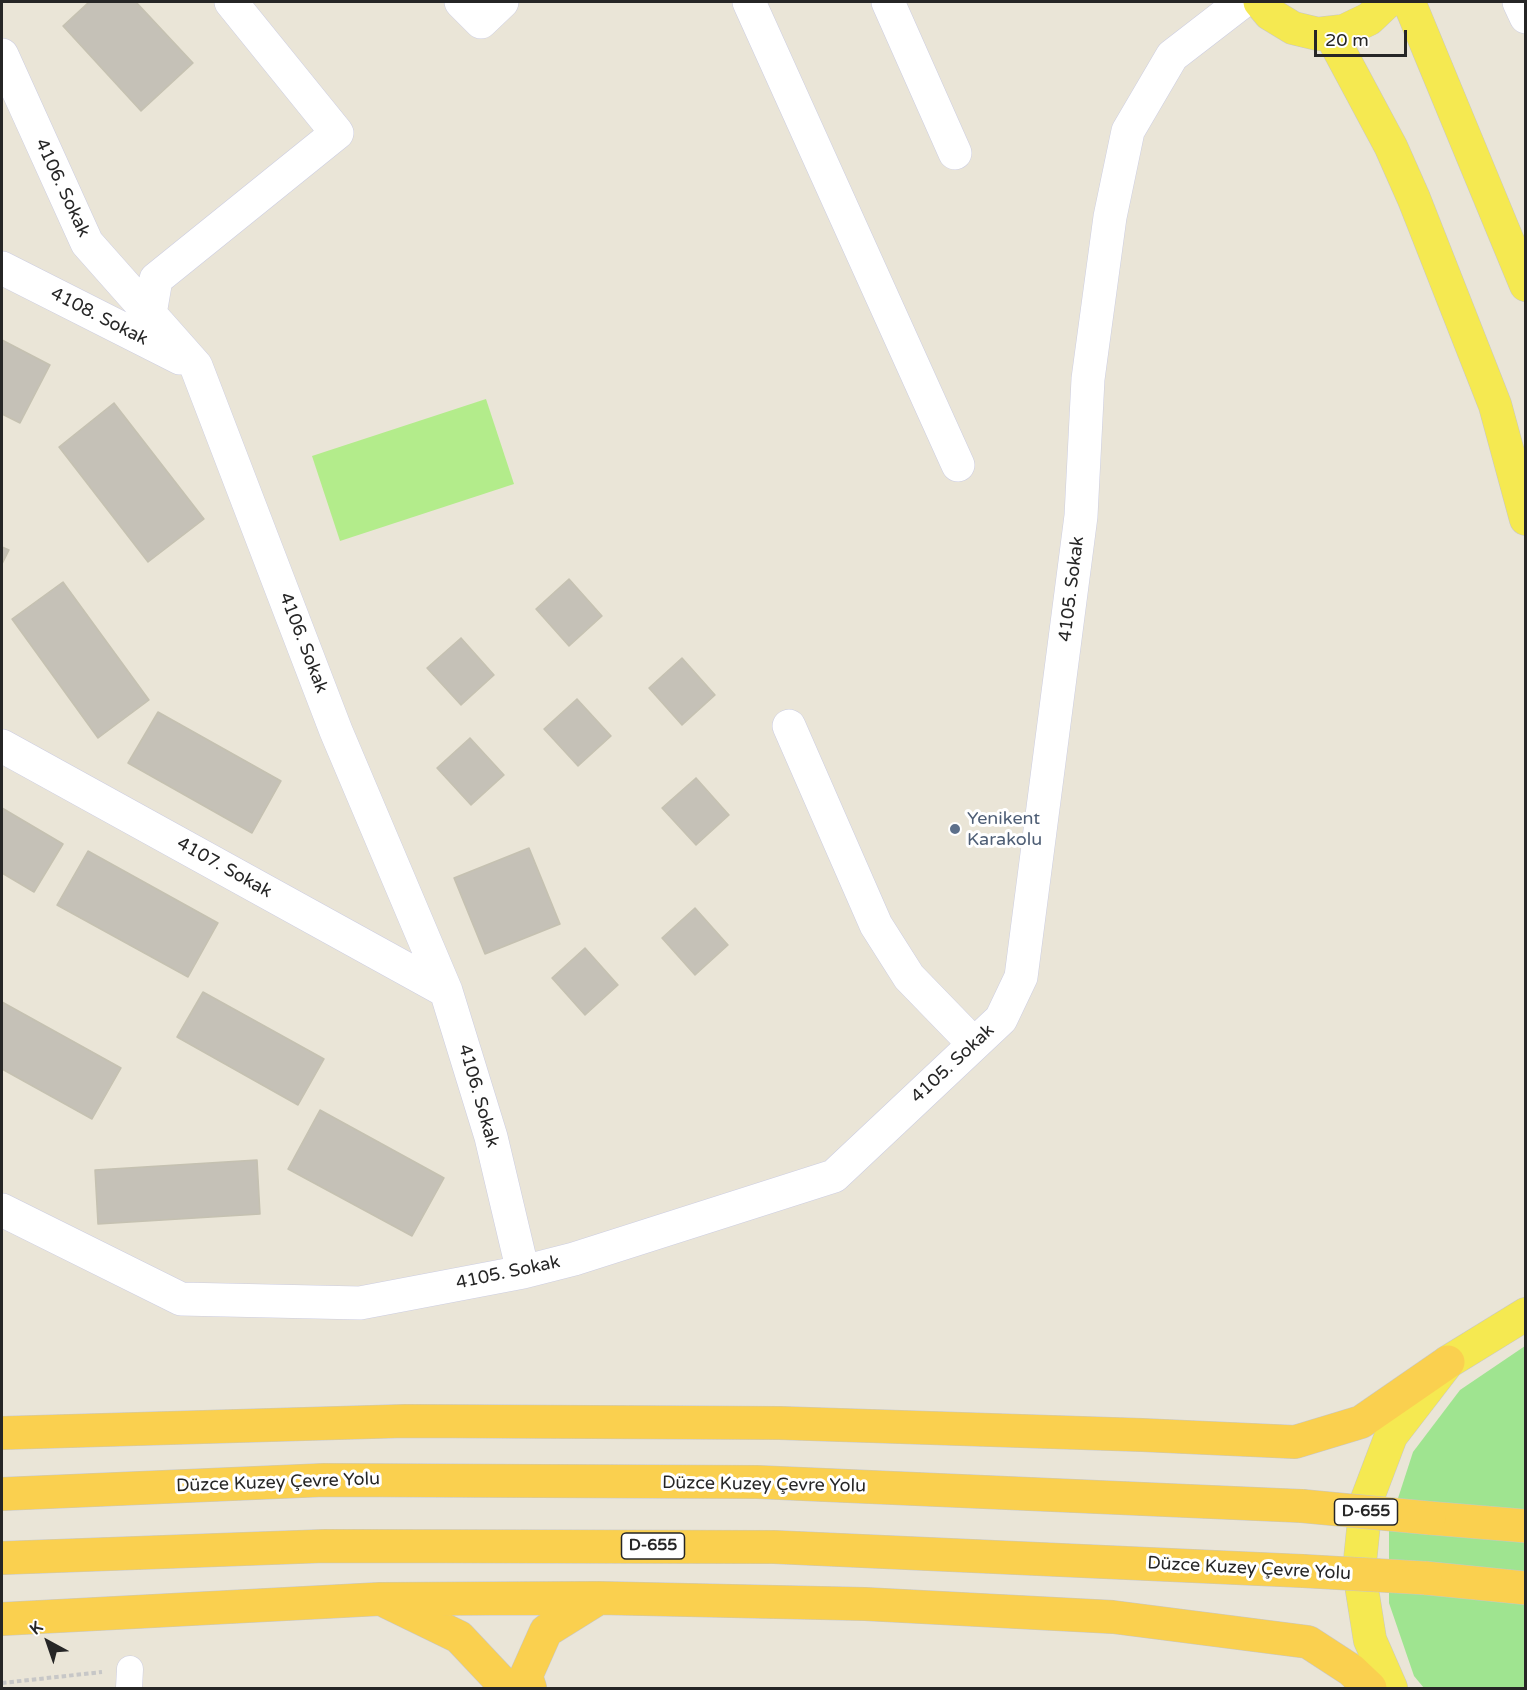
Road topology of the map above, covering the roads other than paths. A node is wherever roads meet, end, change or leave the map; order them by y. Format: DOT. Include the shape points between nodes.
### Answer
graph roads {
  1 [pos="231,2"];
  2 [pos="748,2"];
  3 [pos="888,2"];
  4 [pos="1242,2"];
  5 [pos="1260,2"];
  6 [pos="1387,2"];
  7 [pos="1409,2"];
  8 [pos="1519,2"];
  9 [pos="1526,18"];
  10 [pos="1330,33"];
  11 [pos="3,63"];
  12 [pos="955,153"];
  13 [pos="2,268"];
  14 [pos="1526,285"];
  15 [pos="150,314"];
  16 [pos="195,366"];
  17 [pos="958,465"];
  18 [pos="1526,519"];
  19 [pos="789,726"];
  20 [pos="2,746"];
  21 [pos="446,991"];
  22 [pos="974,1044"];
  23 [pos="2,1210"];
  24 [pos="523,1272"];
  25 [pos="1526,1314"];
  26 [pos="1448,1362"];
  27 [pos="2,1433"];
  28 [pos="2,1494"];
  29 [pos="1526,1526"];
  30 [pos="2,1558"];
  31 [pos="1526,1588"];
  32 [pos="599,1598"];
  33 [pos="380,1599"];
  34 [pos="2,1619"];
  35 [pos="507,1689"];
  36 [pos="530,1689"];
  37 [pos="1370,1689"];
  38 [pos="1391,1689"];
  1 -- 15 [label="street" via="337,133 156,279"];
  2 -- 17 [label="street"];
  3 -- 12 [label="street"];
  4 -- 22 [label="street, 4105. Sokak" via="1172,56 1128,131 1110,217 1088,379 1081,516 1021,977 1001,1019"];
  5 -- 10 [label="main road" via="1270,14 1293,28"];
  6 -- 10 [label="main road" via="1369,19"];
  7 -- 14 [label="main road"];
  8 -- 9 [label="street"];
  10 -- 18 [label="main road" via="1414,199 1495,405"];
  11 -- 15 [label="street, 4106. Sokak" via="87,243"];
  13 -- 16 [label="street, 4108. Sokak"];
  15 -- 16 [label="street, 4106. Sokak"];
  16 -- 21 [label="street, 4106. Sokak" via="336,731"];
  19 -- 22 [label="street" via="876,925 909,977"];
  20 -- 21 [label="street, 4107. Sokak"];
  21 -- 24 [label="street, 4106. Sokak" via="490,1137"];
  22 -- 24 [label="street, 4105. Sokak" via="834,1176"];
  23 -- 24 [label="street, 4105. Sokak" via="181,1299 360,1303"];
  25 -- 26 [label="main road"];
  26 -- 27 [label="highway" via="1361,1422 1295,1442 780,1423 405,1421"];
  26 -- 38 [label="main road" via="1391,1436 1366,1502 1359,1571 1370,1641"];
  28 -- 29 [label="highway, Düzce Kuzey Çevre Yolu / D-655, bridge" via="324,1480 745,1482 1302,1506"];
  30 -- 31 [label="highway, Düzce Kuzey Çevre Yolu / D-655, bridge" via="325,1546 774,1547 1303,1571"];
  32 -- 33 [label="highway"];
  32 -- 36 [label="highway" via="546,1631 526,1676"];
  32 -- 37 [label="highway" via="865,1604 1113,1617 1308,1642 1351,1670"];
  33 -- 34 [label="highway"];
  33 -- 35 [label="highway" via="459,1637"];
}
